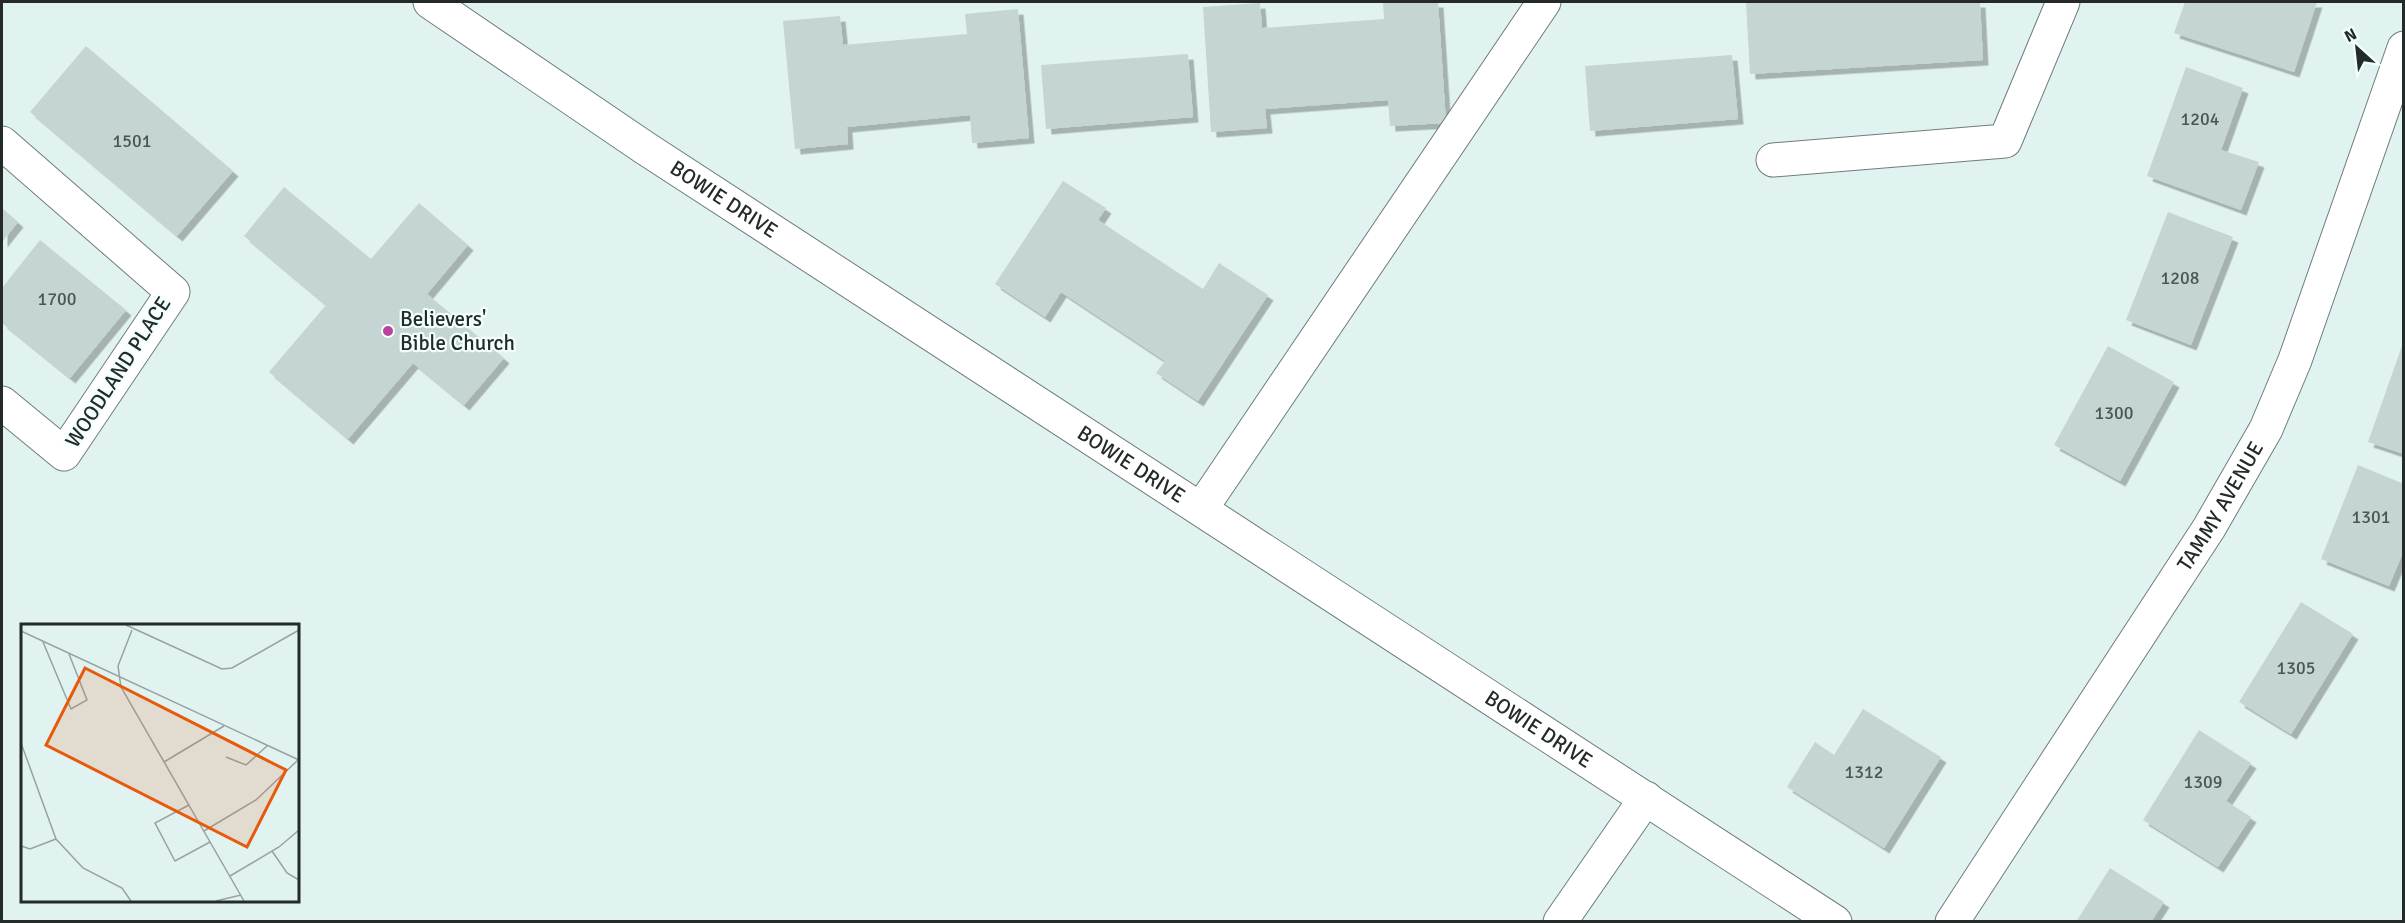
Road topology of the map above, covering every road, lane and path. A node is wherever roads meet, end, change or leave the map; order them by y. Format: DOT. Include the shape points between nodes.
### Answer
graph roads {
  1 [pos="430,2"];
  2 [pos="1544,2"];
  3 [pos="2063,2"];
  4 [pos="2403,48"];
  5 [pos="2,143"];
  6 [pos="1773,160"];
  7 [pos="2,403"];
  8 [pos="1201,509"];
  9 [pos="1646,798"];
  10 [pos="1560,921"];
  11 [pos="1835,921"];
  12 [pos="1952,921"];
  1 -- 8 [label="street, BOWIE DRIVE" via="655,155"];
  2 -- 8 [label="street"];
  3 -- 6 [label="street" via="2005,141"];
  4 -- 12 [label="street, TAMMY AVENUE" via="2295,360 2266,429 2209,528"];
  5 -- 7 [label="street, WOODLAND PLACE" via="173,292 64,454"];
  8 -- 9 [label="street, BOWIE DRIVE"];
  9 -- 10 [label="street"];
  9 -- 11 [label="street, BOWIE DRIVE"];
}
